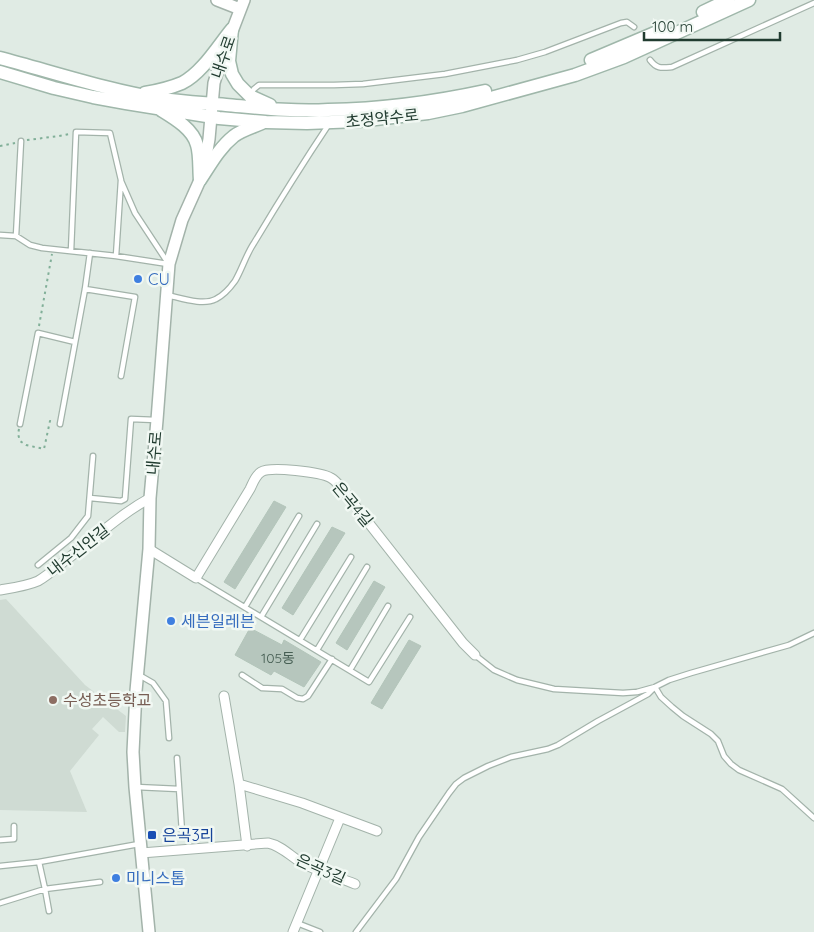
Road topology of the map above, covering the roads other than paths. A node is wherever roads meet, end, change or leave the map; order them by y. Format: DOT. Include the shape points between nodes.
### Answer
graph roads {
  1 [pos="217,0"];
  2 [pos="728,0"];
  3 [pos="749,0"];
  4 [pos="242,4"];
  5 [pos="814,4"];
  6 [pos="634,27"];
  7 [pos="232,29"];
  8 [pos="0,58"];
  9 [pos="650,60"];
  10 [pos="0,72"];
  11 [pos="140,94"];
  12 [pos="250,96"];
  13 [pos="156,108"];
  14 [pos="279,109"];
  15 [pos="211,110"];
  16 [pos="266,122"];
  17 [pos="330,122"];
  18 [pos="21,141"];
  19 [pos="121,180"];
  20 [pos="200,180"];
  21 [pos="0,235"];
  22 [pos="16,236"];
  23 [pos="71,251"];
  24 [pos="90,253"];
  25 [pos="116,256"];
  26 [pos="169,264"];
  27 [pos="85,289"];
  28 [pos="166,295"];
  29 [pos="75,342"];
  30 [pos="121,376"];
  31 [pos="157,420"];
  32 [pos="20,424"];
  33 [pos="60,424"];
  34 [pos="93,456"];
  35 [pos="90,498"];
  36 [pos="150,498"];
  37 [pos="299,516"];
  38 [pos="317,524"];
  39 [pos="149,549"];
  40 [pos="351,557"];
  41 [pos="38,565"];
  42 [pos="367,567"];
  43 [pos="196,578"];
  44 [pos="0,590"];
  45 [pos="388,606"];
  46 [pos="245,607"];
  47 [pos="261,616"];
  48 [pos="410,617"];
  49 [pos="814,633"];
  50 [pos="300,640"];
  51 [pos="317,650"];
  52 [pos="475,655"];
  53 [pos="332,660"];
  54 [pos="350,670"];
  55 [pos="138,675"];
  56 [pos="242,675"];
  57 [pos="655,687"];
  58 [pos="224,696"];
  59 [pos="169,738"];
  60 [pos="177,758"];
  61 [pos="240,784"];
  62 [pos="135,787"];
  63 [pos="179,789"];
  64 [pos="340,818"];
  65 [pos="814,818"];
  66 [pos="14,826"];
  67 [pos="377,831"];
  68 [pos="182,832"];
  69 [pos="0,840"];
  70 [pos="247,846"];
  71 [pos="140,849"];
  72 [pos="39,862"];
  73 [pos="0,866"];
  74 [pos="319,870"];
  75 [pos="100,882"];
  76 [pos="355,884"];
  77 [pos="45,889"];
  78 [pos="0,903"];
  79 [pos="48,911"];
  80 [pos="295,928"];
  81 [pos="149,932"];
  82 [pos="320,932"];
  83 [pos="356,932"];
  1 -- 4 [label="street, 내수로"];
  2 -- 14 [label="main road, 초정약수로" via="582,64 508,86 402,105 327,110"];
  3 -- 17 [label="main road, 초정약수로" via="624,57 575,75 428,113"];
  4 -- 7 [label="street, 내수로"];
  5 -- 9 [label="lane" via="672,67 654,66"];
  6 -- 12 [label="lane" via="627,22 621,23 545,52 445,74 363,84 266,84 259,85"];
  7 -- 11 [label="main road" via="195,74 164,89"];
  7 -- 12 [label="main road" via="229,61 232,74"];
  7 -- 15 [label="street, 내수로" via="214,83"];
  8 -- 11 [label="main road, 초정약수로"];
  10 -- 13 [label="main road, 초정약수로" via="54,88"];
  11 -- 15 [label="main road, 초정약수로"];
  12 -- 14 [label="main road"];
  13 -- 15 [label="main road, 초정약수로"];
  13 -- 20 [label="main road" via="191,134 197,144"];
  14 -- 15 [label="main road, 초정약수로"];
  15 -- 16 [label="main road, 초정약수로"];
  15 -- 20 [label="street, 내수로" via="208,148"];
  16 -- 17 [label="main road, 초정약수로"];
  16 -- 20 [label="main road" via="234,136 221,148"];
  17 -- 28 [label="lane" via="291,181 229,288 211,302"];
  18 -- 22 [label="lane"];
  19 -- 23 [label="lane" via="110,133 76,132"];
  19 -- 25 [label="lane"];
  19 -- 26 [label="lane" via="135,213"];
  20 -- 26 [label="street, 내수로" via="182,220"];
  21 -- 22 [label="lane"];
  22 -- 23 [label="lane" via="30,245"];
  23 -- 24 [label="lane"];
  24 -- 25 [label="lane"];
  24 -- 27 [label="lane"];
  25 -- 26 [label="lane"];
  26 -- 28 [label="street, 내수로"];
  27 -- 29 [label="lane"];
  27 -- 30 [label="lane" via="135,297"];
  28 -- 31 [label="street, 내수로"];
  29 -- 32 [label="lane" via="38,333"];
  29 -- 33 [label="lane"];
  31 -- 35 [label="lane" via="131,418 125,498 121,501"];
  31 -- 36 [label="street, 내수로"];
  34 -- 35 [label="lane"];
  35 -- 41 [label="lane" via="88,516 71,538"];
  36 -- 39 [label="street, 내수로"];
  36 -- 44 [label="street, 내수신안길" via="36,582"];
  37 -- 46 [label="lane"];
  38 -- 47 [label="lane"];
  39 -- 43 [label="street"];
  39 -- 55 [label="street, 내수로"];
  40 -- 50 [label="lane"];
  42 -- 51 [label="lane"];
  43 -- 46 [label="lane"];
  43 -- 52 [label="street, 은곡4길" via="262,472 284,469 323,475 330,477 342,489"];
  45 -- 54 [label="lane"];
  46 -- 47 [label="lane"];
  47 -- 50 [label="lane"];
  48 -- 54 [label="lane" via="369,682"];
  49 -- 57 [label="lane" via="789,645 691,673"];
  50 -- 51 [label="lane"];
  51 -- 53 [label="lane"];
  52 -- 57 [label="lane" via="505,676 554,688 623,693"];
  53 -- 54 [label="lane"];
  53 -- 56 [label="lane" via="308,696 303,698 297,698 282,688 262,688"];
  55 -- 59 [label="lane" via="153,683 166,701"];
  55 -- 62 [label="street, 내수로" via="133,752"];
  57 -- 65 [label="lane" via="678,712 711,734 731,764 782,789"];
  57 -- 83 [label="lane" via="558,745 511,757 456,784 419,837 396,879"];
  58 -- 61 [label="street"];
  60 -- 63 [label="lane"];
  61 -- 64 [label="street"];
  61 -- 70 [label="street"];
  62 -- 63 [label="lane"];
  62 -- 71 [label="street, 내수로"];
  63 -- 68 [label="lane"];
  64 -- 67 [label="street"];
  64 -- 74 [label="street"];
  66 -- 69 [label="lane" via="14,839"];
  70 -- 71 [label="street, 은곡3길"];
  70 -- 74 [label="street, 은곡3길" via="275,845"];
  71 -- 72 [label="lane"];
  71 -- 81 [label="street, 내수로"];
  72 -- 73 [label="lane"];
  72 -- 77 [label="lane"];
  74 -- 76 [label="street, 은곡3길"];
  74 -- 80 [label="street"];
  75 -- 77 [label="lane"];
  77 -- 78 [label="lane"];
  77 -- 79 [label="lane"];
  80 -- 82 [label="lane"];
}
